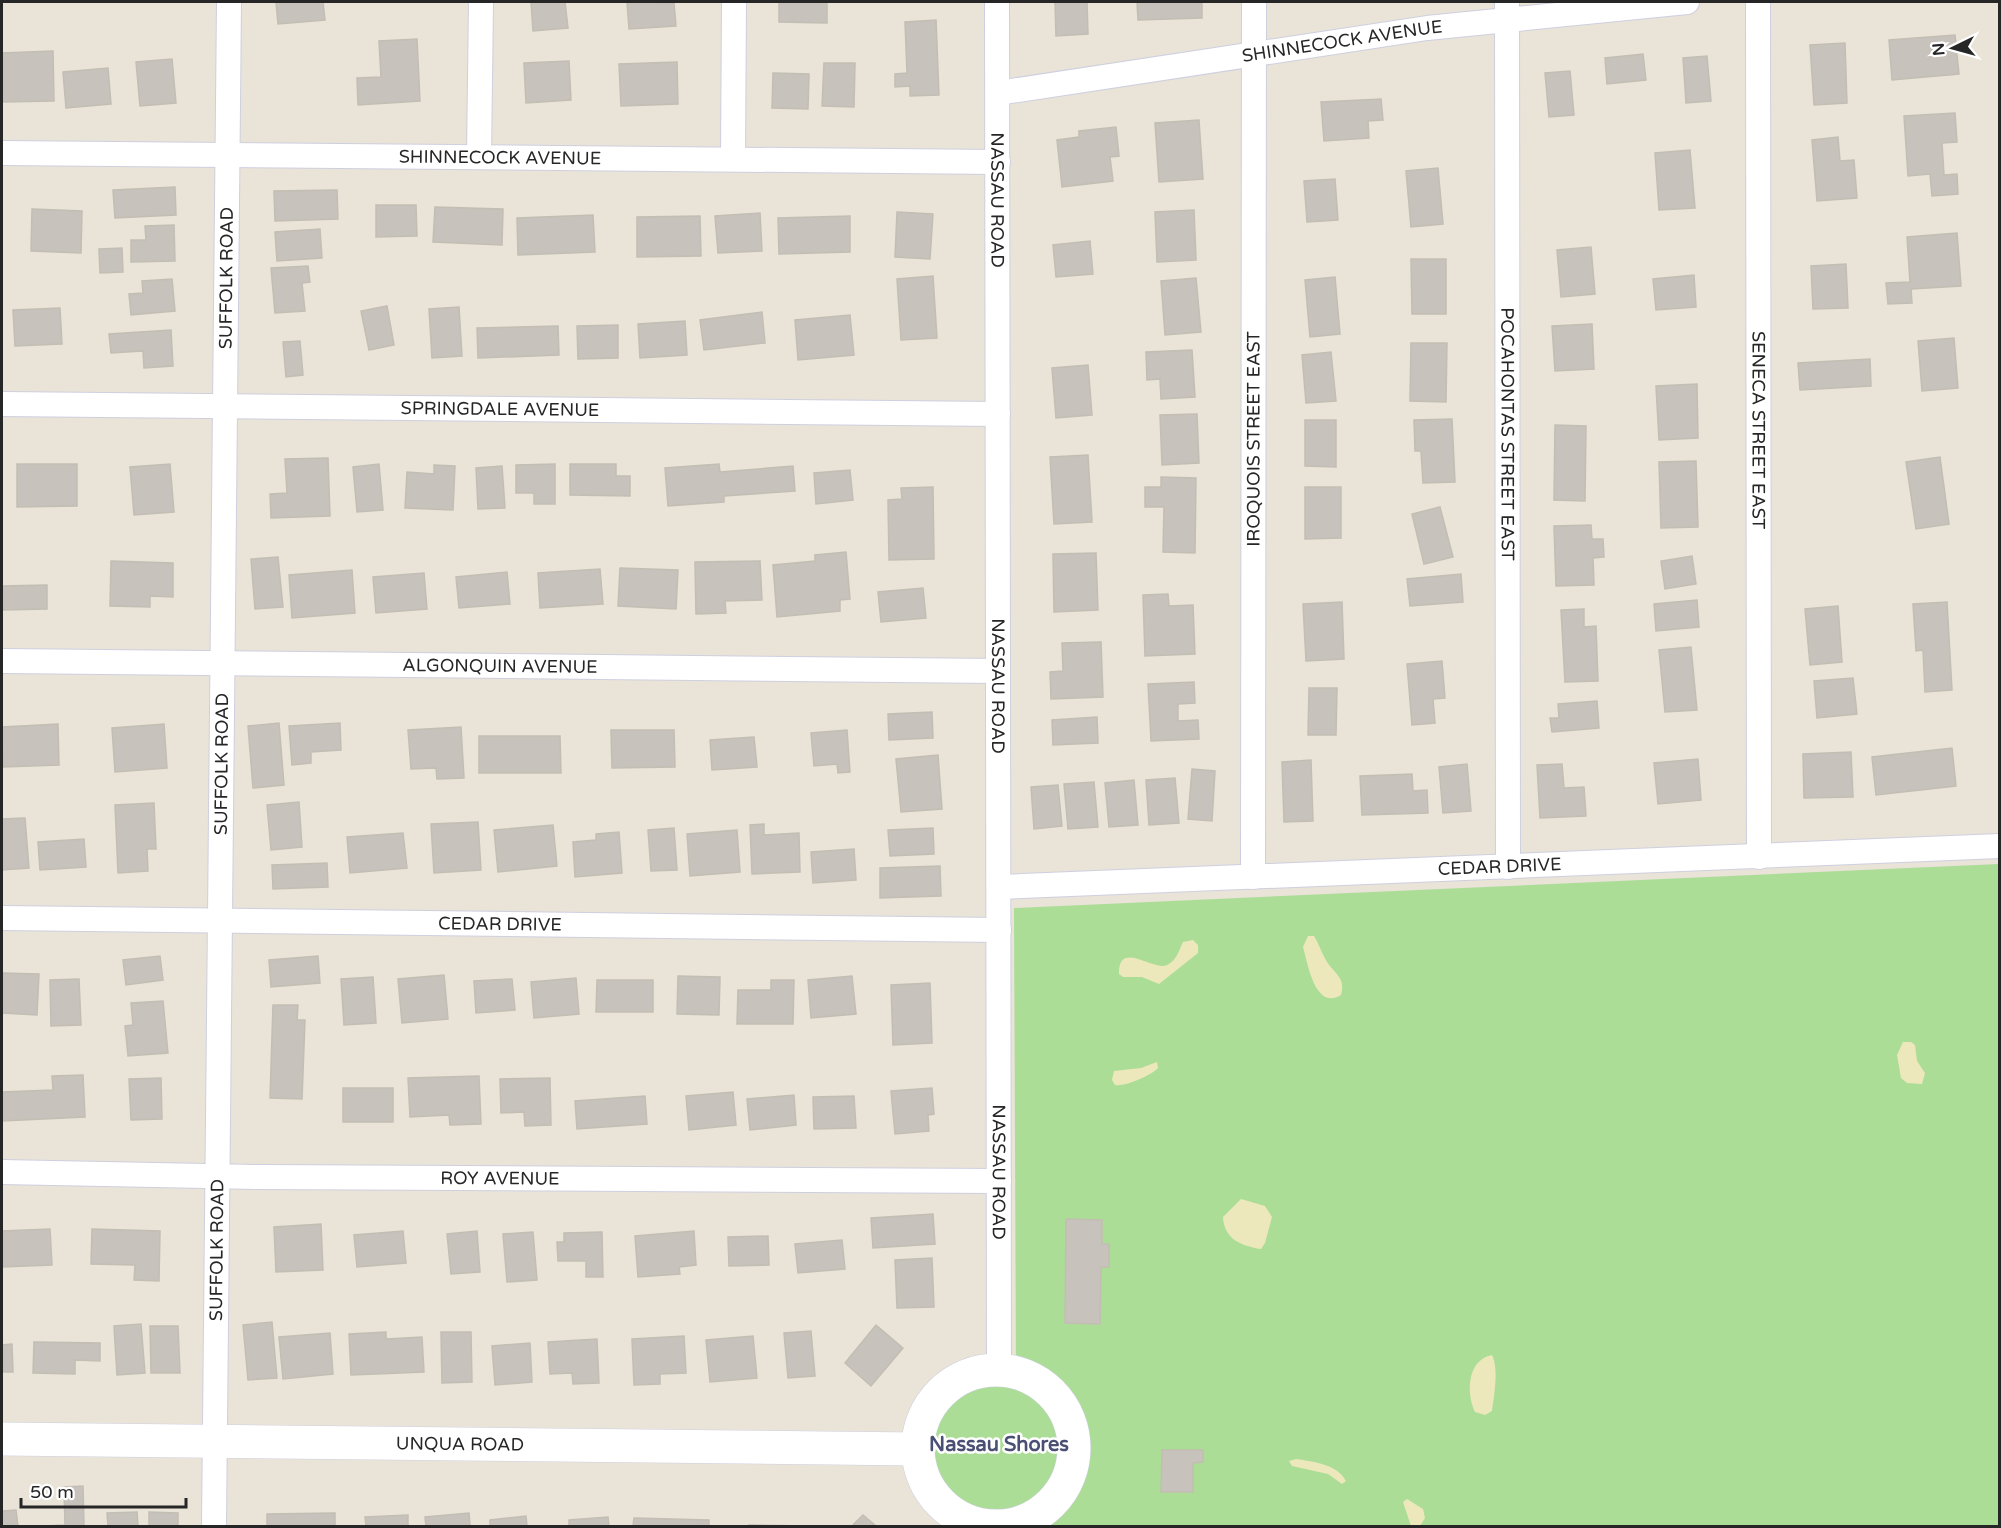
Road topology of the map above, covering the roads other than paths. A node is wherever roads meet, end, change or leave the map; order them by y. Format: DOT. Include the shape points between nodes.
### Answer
graph roads {
  1 [pos="229,2"];
  2 [pos="481,2"];
  3 [pos="734,2"];
  4 [pos="997,2"];
  5 [pos="1254,2"];
  6 [pos="1687,2"];
  7 [pos="1758,2"];
  8 [pos="1507,11"];
  9 [pos="1254,54"];
  10 [pos="998,93"];
  11 [pos="2,153"];
  12 [pos="227,155"];
  13 [pos="480,157"];
  14 [pos="733,159"];
  15 [pos="998,162"];
  16 [pos="2,404"];
  17 [pos="225,407"];
  18 [pos="998,414"];
  19 [pos="2,662"];
  20 [pos="222,664"];
  21 [pos="998,671"];
  22 [pos="2000,846"];
  23 [pos="1759,857"];
  24 [pos="1508,867"];
  25 [pos="1253,877"];
  26 [pos="999,887"];
  27 [pos="2,918"];
  28 [pos="220,922"];
  29 [pos="999,930"];
  30 [pos="2,1172"];
  31 [pos="218,1174"];
  32 [pos="999,1181"];
  33 [pos="999,1370"];
  34 [pos="2,1439"];
  35 [pos="215,1441"];
  36 [pos="917,1449"];
  37 [pos="214,1527"];
  38 [pos="995,1527"];
  1 -- 12 [label="street, SUFFOLK ROAD"];
  2 -- 13 [label="street"];
  3 -- 14 [label="street"];
  4 -- 10 [label="street, NASSAU ROAD"];
  5 -- 9 [label="street, IROQUOIS STREET EAST"];
  6 -- 8 [label="street, SHINNECOCK AVENUE"];
  7 -- 23 [label="street, SENECA STREET EAST"];
  8 -- 9 [label="street, SHINNECOCK AVENUE" via="1427,28"];
  8 -- 24 [label="street, POCAHONTAS STREET EAST"];
  9 -- 10 [label="street, SHINNECOCK AVENUE"];
  9 -- 25 [label="street, IROQUOIS STREET EAST"];
  10 -- 15 [label="street, NASSAU ROAD"];
  11 -- 12 [label="street, SHINNECOCK AVENUE"];
  12 -- 13 [label="street, SHINNECOCK AVENUE"];
  12 -- 17 [label="street, SUFFOLK ROAD"];
  13 -- 14 [label="street, SHINNECOCK AVENUE"];
  14 -- 15 [label="street, SHINNECOCK AVENUE"];
  15 -- 18 [label="street, NASSAU ROAD"];
  16 -- 17 [label="street, SPRINGDALE AVENUE"];
  17 -- 18 [label="street, SPRINGDALE AVENUE"];
  17 -- 20 [label="street, SUFFOLK ROAD"];
  18 -- 21 [label="street, NASSAU ROAD"];
  19 -- 20 [label="street, ALGONQUIN AVENUE"];
  20 -- 21 [label="street, ALGONQUIN AVENUE"];
  20 -- 28 [label="street, SUFFOLK ROAD"];
  21 -- 26 [label="street, NASSAU ROAD"];
  22 -- 23 [label="street, CEDAR DRIVE"];
  23 -- 24 [label="street, CEDAR DRIVE"];
  24 -- 25 [label="street, CEDAR DRIVE"];
  25 -- 26 [label="street, CEDAR DRIVE"];
  26 -- 29 [label="street, NASSAU ROAD"];
  27 -- 28 [label="street, CEDAR DRIVE"];
  28 -- 29 [label="street, CEDAR DRIVE"];
  28 -- 31 [label="street, SUFFOLK ROAD"];
  29 -- 32 [label="street, NASSAU ROAD"];
  30 -- 31 [label="street, ROY AVENUE"];
  31 -- 32 [label="street, ROY AVENUE"];
  31 -- 35 [label="street, SUFFOLK ROAD"];
  32 -- 33 [label="street, NASSAU ROAD"];
  33 -- 36 [label="street" via="971,1373 947,1387 928,1408"];
  33 -- 38 [label="street" via="1035,1380 1058,1400 1071,1426 1073,1454 1066,1483 1048,1506 1024,1521"];
  34 -- 35 [label="street, UNQUA ROAD"];
  35 -- 36 [label="street, UNQUA ROAD"];
  35 -- 37 [label="street, SUFFOLK ROAD"];
  36 -- 38 [label="street" via="924,1479 941,1504 966,1520"];
}
